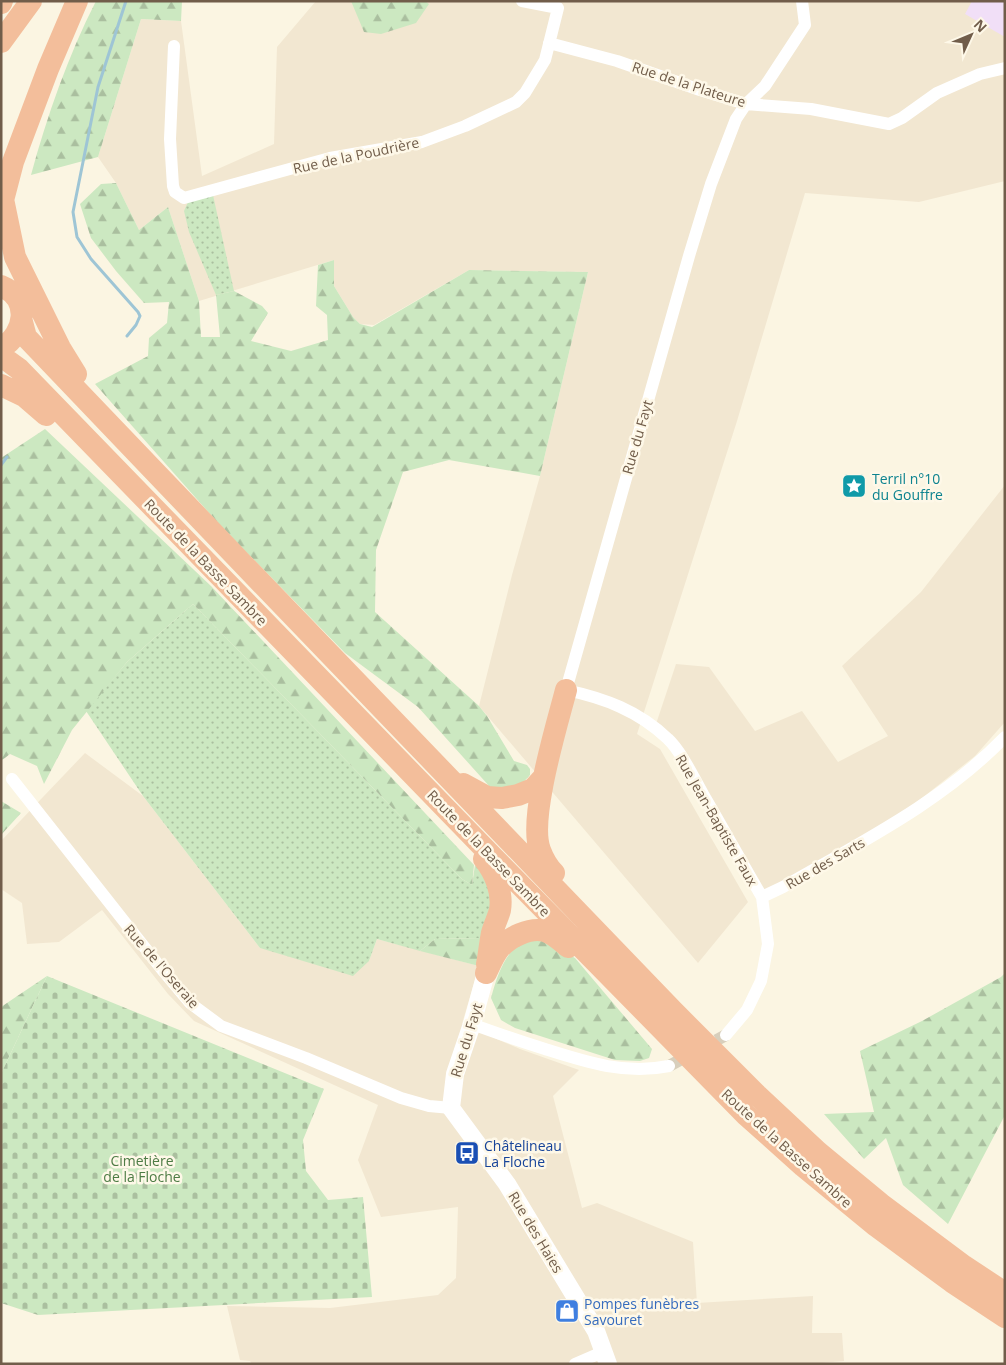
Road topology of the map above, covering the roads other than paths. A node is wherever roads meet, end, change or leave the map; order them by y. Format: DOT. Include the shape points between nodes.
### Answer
graph roads {
  1 [pos="31,1"];
  2 [pos="77,1"];
  3 [pos="522,1"];
  4 [pos="802,1"];
  5 [pos="562,5"];
  6 [pos="1,42"];
  7 [pos="549,43"];
  8 [pos="174,46"];
  9 [pos="1005,68"];
  10 [pos="746,104"];
  11 [pos="2,204"];
  12 [pos="2,284"];
  13 [pos="22,322"];
  14 [pos="1,348"];
  15 [pos="1,356"];
  16 [pos="1,385"];
  17 [pos="96,409"];
  18 [pos="81,434"];
  19 [pos="566,690"];
  20 [pos="1005,737"];
  21 [pos="446,776"];
  22 [pos="544,777"];
  23 [pos="12,779"];
  24 [pos="484,848"];
  25 [pos="762,897"];
  26 [pos="598,932"];
  27 [pos="486,973"];
  28 [pos="608,976"];
  29 [pos="472,1024"];
  30 [pos="726,1034"];
  31 [pos="669,1066"];
  32 [pos="451,1108"];
  33 [pos="1005,1293"];
  34 [pos="1005,1317"];
  35 [pos="607,1357"];
  36 [pos="575,1364"];
  1 -- 6 [label="highway"];
  2 -- 11 [label="highway" via="13,162"];
  3 -- 5 [label="street"];
  4 -- 10 [label="street, Rue du Fayt" via="806,25 766,86"];
  5 -- 7 [label="street, Rue de la Poudrière"];
  7 -- 8 [label="street, Rue de la Poudrière" via="545,60 516,102 465,126 422,142 330,158 184,198 175,192 173,186 170,139"];
  7 -- 10 [label="street, Rue de la Plateure" via="617,61"];
  9 -- 10 [label="street, Rue de la Plateure" via="980,74 937,93 889,124 811,109"];
  10 -- 19 [label="street, Rue du Fayt" via="736,119 711,184 683,275"];
  11 -- 17 [label="highway" via="15,257 60,348"];
  12 -- 13 [label="highway, Route de la Basse Sambre" via="18,300"];
  13 -- 14 [label="highway" via="15,338"];
  13 -- 17 [label="highway, Route de la Basse Sambre" via="26,337"];
  15 -- 18 [label="highway, Route de la Basse Sambre" via="19,369"];
  16 -- 18 [label="highway" via="24,396 47,416"];
  17 -- 21 [label="highway, Route de la Basse Sambre"];
  18 -- 24 [label="highway, Route de la Basse Sambre"];
  19 -- 22 [label="highway"];
  19 -- 25 [label="street, Rue Jean-Baptiste Faux" via="622,706 670,740"];
  20 -- 25 [label="street, Rue des Sarts" via="951,785 915,811"];
  21 -- 22 [label="highway" via="487,797 502,798 533,789"];
  21 -- 26 [label="highway, Route de la Basse Sambre"];
  22 -- 26 [label="highway" via="537,818 539,849"];
  23 -- 32 [label="street, Rue de l'Oseraie" via="190,1003 221,1026 401,1098"];
  24 -- 27 [label="highway" via="484,859 492,869 500,899"];
  24 -- 28 [label="highway, Route de la Basse Sambre"];
  25 -- 30 [label="street" via="768,944 761,981 746,1010"];
  26 -- 33 [label="highway, Route de la Basse Sambre" via="757,1095 818,1152 881,1204"];
  27 -- 28 [label="highway" via="499,949 518,935 545,931"];
  27 -- 29 [label="street, Rue du Fayt"];
  28 -- 34 [label="highway, Route de la Basse Sambre" via="746,1115 803,1166 876,1226"];
  29 -- 31 [label="street" via="592,1064 651,1070"];
  29 -- 32 [label="street, Rue du Fayt" via="455,1074"];
  32 -- 35 [label="street, Rue des Haies" via="507,1184 596,1331"];
  35 -- 36 [label="street"];
}
